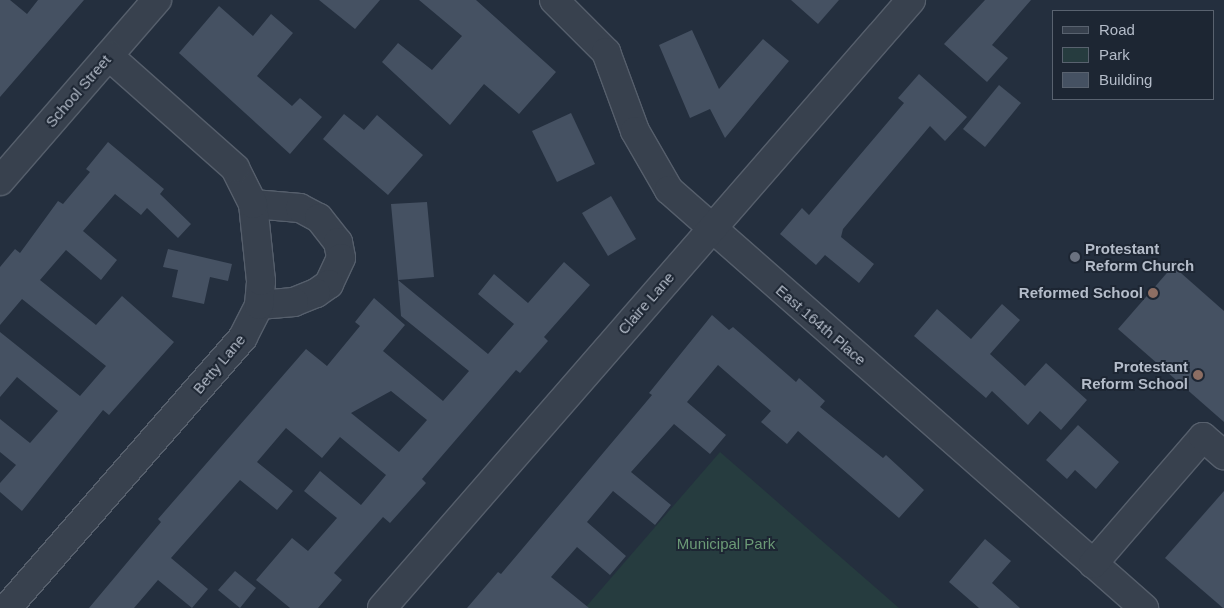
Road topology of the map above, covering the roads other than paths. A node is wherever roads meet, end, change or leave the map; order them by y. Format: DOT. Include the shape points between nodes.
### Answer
graph roads {
  1 [pos="157,0"];
  2 [pos="554,0"];
  3 [pos="911,0"];
  4 [pos="109,56"];
  5 [pos="0,181"];
  6 [pos="253,204"];
  7 [pos="710,228"];
  8 [pos="259,305"];
  9 [pos="1224,455"];
  10 [pos="1093,564"];
  11 [pos="7,608"];
  12 [pos="382,608"];
  13 [pos="1144,608"];
  1 -- 4 [label="street, School Street"];
  2 -- 7 [label="street, East 164th Place" via="606,52 652,166 669,190"];
  3 -- 7 [label="street, Claire Lane"];
  4 -- 5 [label="street, School Street"];
  4 -- 6 [label="street, Betty Lane" via="235,168"];
  6 -- 8 [label="street, Betty Lane" via="261,281"];
  6 -- 8 [label="street" via="300,208 319,218 338,242 341,258 329,284 316,293 294,302"];
  7 -- 10 [label="street, East 164th Place"];
  7 -- 12 [label="street, Claire Lane"];
  8 -- 11 [label="street, Betty Lane" via="244,337"];
  9 -- 10 [label="street" via="1203,437"];
  10 -- 13 [label="street, East 164th Place"];
}
